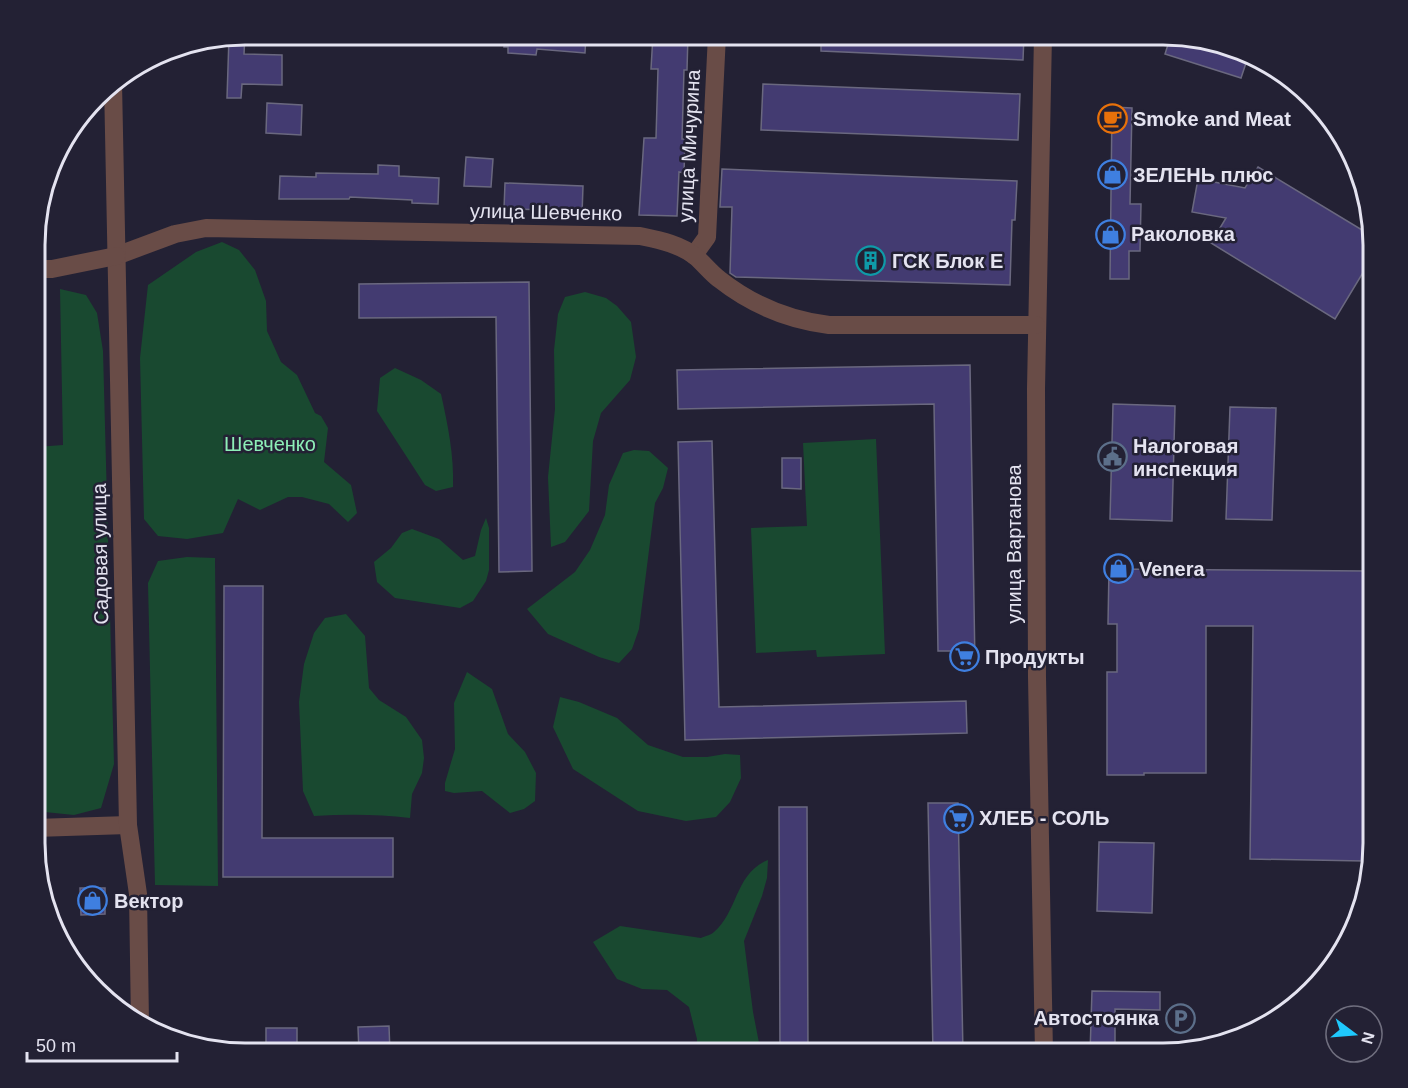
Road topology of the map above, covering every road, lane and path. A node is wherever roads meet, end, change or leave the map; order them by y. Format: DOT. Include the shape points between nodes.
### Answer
graph roads {
  1 [pos="717,45"];
  2 [pos="1043,45"];
  3 [pos="112,96"];
  4 [pos="694,255"];
  5 [pos="116,256"];
  6 [pos="45,269"];
  7 [pos="1036,325"];
  8 [pos="128,825"];
  9 [pos="45,828"];
  10 [pos="140,1013"];
  11 [pos="1044,1043"];
  1 -- 4 [label="street, улица Мичурина" via="707,237"];
  2 -- 7 [label="street, улица Вартанова"];
  3 -- 5 [label="street, Садовая улица"];
  4 -- 5 [label="street, улица Шевченко" via="671,243 640,236 206,228 175,234"];
  4 -- 7 [label="street, улица Шевченко" via="752,302 803,322"];
  5 -- 6 [label="street, улица Шевченко"];
  5 -- 8 [label="street, Садовая улица"];
  7 -- 11 [label="street, улица Вартанова"];
  8 -- 9 [label="street"];
  8 -- 10 [label="street, Садовая улица" via="138,894"];
}
